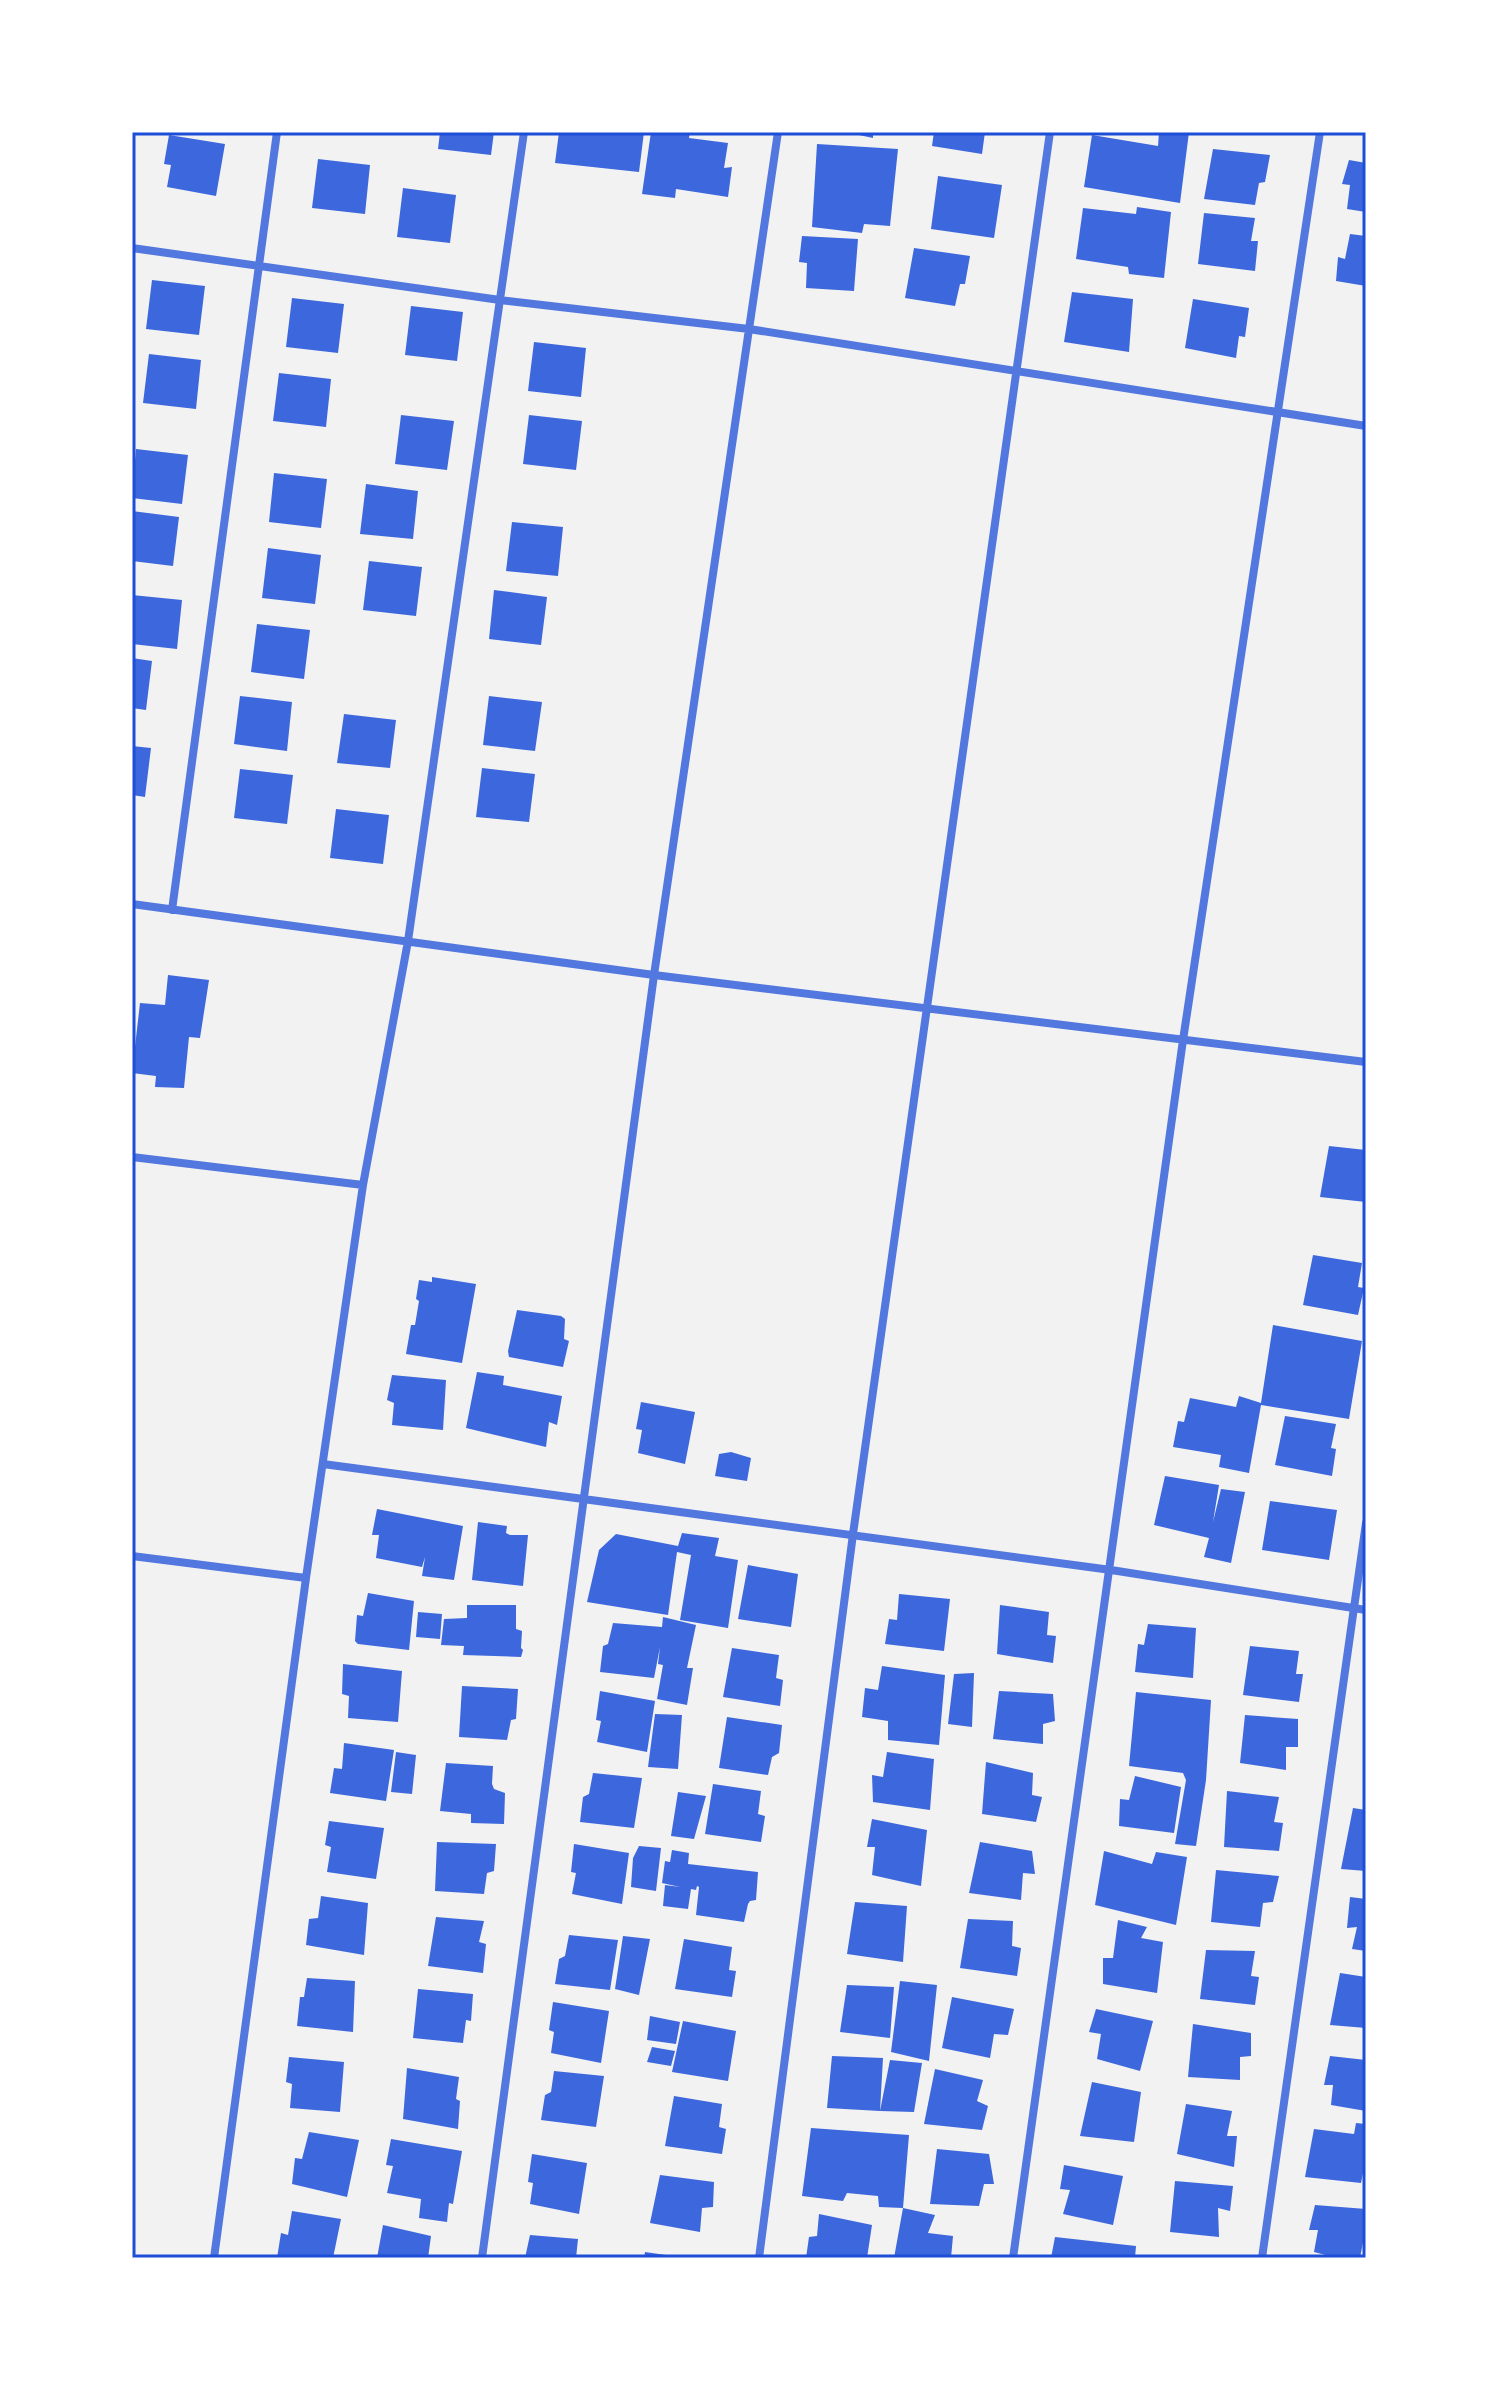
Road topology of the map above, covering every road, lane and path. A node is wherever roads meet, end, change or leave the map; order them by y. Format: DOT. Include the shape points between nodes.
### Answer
graph roads {
  1 [pos="277,132"];
  2 [pos="524,132"];
  3 [pos="778,132"];
  4 [pos="1050,132"];
  5 [pos="1320,132"];
  6 [pos="132,248"];
  7 [pos="258,266"];
  8 [pos="500,300"];
  9 [pos="749,329"];
  10 [pos="1016,372"];
  11 [pos="1277,412"];
  12 [pos="1366,426"];
  13 [pos="132,904"];
  14 [pos="172,910"];
  15 [pos="408,941"];
  16 [pos="654,975"];
  17 [pos="925,1007"];
  18 [pos="1183,1040"];
  19 [pos="1366,1062"];
  20 [pos="132,1157"];
  21 [pos="363,1185"];
  22 [pos="323,1464"];
  23 [pos="585,1499"];
  24 [pos="1366,1523"];
  25 [pos="853,1534"];
  26 [pos="132,1556"];
  27 [pos="1111,1570"];
  28 [pos="306,1578"];
  29 [pos="1353,1608"];
  30 [pos="1366,1610"];
  31 [pos="214,2258"];
  32 [pos="482,2258"];
  33 [pos="759,2258"];
  34 [pos="1013,2258"];
  35 [pos="1262,2258"];
  1 -- 7 [label="street"];
  2 -- 8 [label="street"];
  3 -- 9 [label="street"];
  4 -- 10 [label="street"];
  5 -- 11 [label="street"];
  6 -- 7 [label="street"];
  7 -- 8 [label="street"];
  7 -- 14 [label="street"];
  8 -- 9 [label="street"];
  8 -- 15 [label="street"];
  9 -- 10 [label="street"];
  9 -- 16 [label="street"];
  10 -- 11 [label="street"];
  10 -- 17 [label="street"];
  11 -- 12 [label="street"];
  11 -- 18 [label="street"];
  13 -- 14 [label="street"];
  14 -- 15 [label="street"];
  15 -- 16 [label="street"];
  15 -- 21 [label="street"];
  16 -- 17 [label="street"];
  16 -- 23 [label="street"];
  17 -- 18 [label="street"];
  17 -- 25 [label="street"];
  18 -- 19 [label="street"];
  18 -- 27 [label="street"];
  20 -- 21 [label="street"];
  21 -- 22 [label="street"];
  22 -- 23 [label="street"];
  22 -- 28 [label="street"];
  23 -- 25 [label="street"];
  23 -- 32 [label="street"];
  24 -- 29 [label="street"];
  25 -- 27 [label="street"];
  25 -- 33 [label="street"];
  26 -- 28 [label="street"];
  27 -- 29 [label="street"];
  27 -- 34 [label="street"];
  28 -- 31 [label="street"];
  29 -- 30 [label="street"];
  29 -- 35 [label="street"];
}
